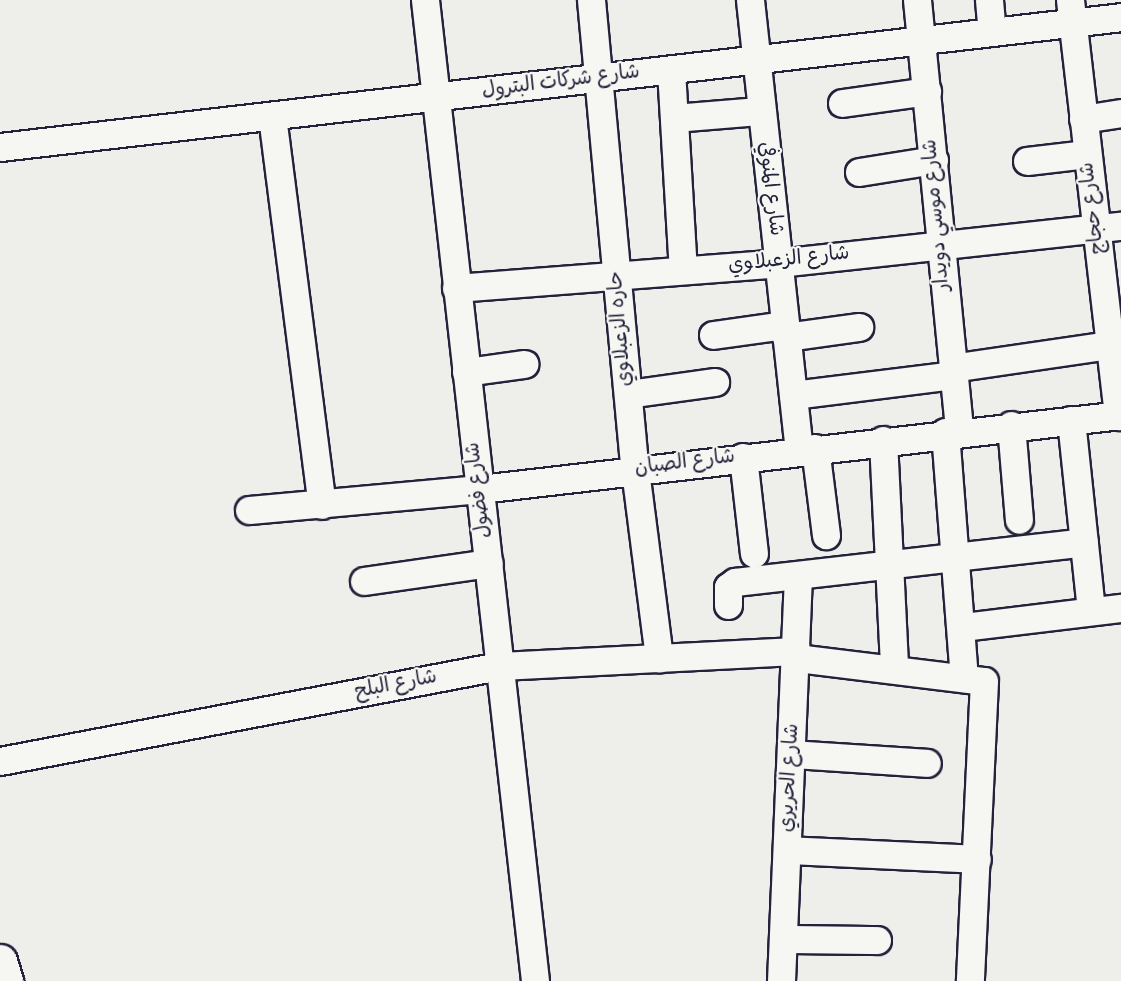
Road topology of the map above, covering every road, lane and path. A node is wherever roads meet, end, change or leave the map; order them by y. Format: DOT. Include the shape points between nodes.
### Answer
graph roads {
  1 [pos="425,0"];
  2 [pos="591,0"];
  3 [pos="750,0"];
  4 [pos="917,0"];
  5 [pos="989,0"];
  6 [pos="1071,11"];
  7 [pos="1121,17"];
  8 [pos="992,32"];
  9 [pos="921,41"];
  10 [pos="755,60"];
  11 [pos="671,70"];
  12 [pos="599,78"];
  13 [pos="927,91"];
  14 [pos="435,97"];
  15 [pos="842,103"];
  16 [pos="759,111"];
  17 [pos="1121,113"];
  18 [pos="272,116"];
  19 [pos="674,118"];
  20 [pos="1083,119"];
  21 [pos="0,147"];
  22 [pos="1088,154"];
  23 [pos="934,160"];
  24 [pos="1028,161"];
  25 [pos="859,172"];
  26 [pos="1109,227"];
  27 [pos="941,244"];
  28 [pos="778,263"];
  29 [pos="683,270"];
  30 [pos="617,275"];
  31 [pos="456,288"];
  32 [pos="859,327"];
  33 [pos="785,331"];
  34 [pos="713,335"];
  35 [pos="1114,357"];
  36 [pos="524,364"];
  37 [pos="953,371"];
  38 [pos="466,372"];
  39 [pos="716,382"];
  40 [pos="628,394"];
  41 [pos="793,395"];
  42 [pos="1119,416"];
  43 [pos="1071,420"];
  44 [pos="1011,425"];
  45 [pos="952,431"];
  46 [pos="883,440"];
  47 [pos="807,449"];
  48 [pos="743,457"];
  49 [pos="635,470"];
  50 [pos="480,489"];
  51 [pos="322,505"];
  52 [pos="249,510"];
  53 [pos="1019,519"];
  54 [pos="826,535"];
  55 [pos="1084,542"];
  56 [pos="754,553"];
  57 [pos="956,557"];
  58 [pos="489,563"];
  59 [pos="891,564"];
  60 [pos="798,575"];
  61 [pos="364,581"];
  62 [pos="728,605"];
  63 [pos="1121,608"];
  64 [pos="1091,611"];
  65 [pos="963,627"];
  66 [pos="797,655"];
  67 [pos="659,658"];
  68 [pos="499,666"];
  69 [pos="894,669"];
  70 [pos="964,678"];
  71 [pos="792,754"];
  72 [pos="0,761"];
  73 [pos="927,763"];
  74 [pos="787,850"];
  75 [pos="977,859"];
  76 [pos="783,939"];
  77 [pos="877,940"];
  78 [pos="0,961"];
  79 [pos="6,981"];
  80 [pos="535,981"];
  81 [pos="781,981"];
  82 [pos="970,981"];
  1 -- 14 [label="street, شارع فضول"];
  2 -- 12 [label="street, حاره الزعبلاوي"];
  3 -- 10 [label="street, شارع المنوفي"];
  4 -- 9 [label="street, شارع موسي دويدار"];
  5 -- 8 [label="street"];
  6 -- 7 [label="street, شارع شركات البترول"];
  6 -- 8 [label="street, شارع شركات البترول"];
  6 -- 20 [label="street, شارع حجاج"];
  8 -- 9 [label="street, شارع شركات البترول"];
  9 -- 10 [label="street, شارع شركات البترول"];
  9 -- 13 [label="street, شارع موسي دويدار"];
  10 -- 11 [label="street, شارع شركات البترول"];
  10 -- 16 [label="street, شارع المنوفي"];
  11 -- 12 [label="street, شارع شركات البترول"];
  11 -- 19 [label="street"];
  12 -- 14 [label="street, شارع شركات البترول"];
  12 -- 30 [label="street, حاره الزعبلاوي"];
  13 -- 15 [label="street"];
  13 -- 23 [label="street, شارع موسي دويدار"];
  14 -- 18 [label="street, شارع شركات البترول"];
  14 -- 31 [label="street, شارع فضول"];
  16 -- 19 [label="street"];
  16 -- 28 [label="street, شارع المنوفي"];
  17 -- 20 [label="street"];
  18 -- 21 [label="street, شارع شركات البترول"];
  18 -- 51 [label="street"];
  19 -- 29 [label="street"];
  20 -- 22 [label="street, شارع حجاج"];
  22 -- 24 [label="street"];
  22 -- 26 [label="street, شارع حجاج"];
  23 -- 25 [label="street"];
  23 -- 27 [label="street, شارع موسي دويدار"];
  26 -- 27 [label="street, شارع الزعبلاوي"];
  26 -- 35 [label="street, شارع حجاج"];
  27 -- 28 [label="street, شارع الزعبلاوي"];
  27 -- 37 [label="street, شارع موسي دويدار"];
  28 -- 29 [label="street, شارع الزعبلاوي"];
  28 -- 33 [label="street, شارع المنوفي"];
  29 -- 30 [label="street, شارع الزعبلاوي"];
  30 -- 31 [label="street, شارع الزعبلاوي"];
  30 -- 40 [label="street, حاره الزعبلاوي"];
  31 -- 38 [label="street, شارع فضول"];
  32 -- 33 [label="street"];
  33 -- 34 [label="street"];
  33 -- 41 [label="street, شارع المنوفي"];
  35 -- 37 [label="street"];
  35 -- 42 [label="street, شارع حجاج"];
  36 -- 38 [label="street"];
  37 -- 41 [label="street"];
  37 -- 45 [label="street, شارع موسي دويدار"];
  38 -- 50 [label="street, شارع فضول"];
  39 -- 40 [label="street"];
  40 -- 49 [label="street, حاره الزعبلاوي"];
  41 -- 47 [label="street, شارع المنوفي"];
  42 -- 43 [label="street, شارع الصبان"];
  43 -- 44 [label="street, شارع الصبان"];
  43 -- 55 [label="street"];
  44 -- 45 [label="street, شارع الصبان"];
  44 -- 53 [label="street"];
  45 -- 46 [label="street, شارع الصبان"];
  45 -- 57 [label="street, شارع موسي دويدار"];
  46 -- 47 [label="street, شارع الصبان"];
  46 -- 59 [label="street"];
  47 -- 48 [label="street, شارع الصبان"];
  47 -- 54 [label="street, شارع المنوفي"];
  48 -- 49 [label="street, شارع الصبان"];
  48 -- 56 [label="street"];
  49 -- 50 [label="street, شارع الصبان"];
  49 -- 67 [label="street, حاره الزعبلاوي"];
  50 -- 51 [label="street, شارع الصبان"];
  50 -- 58 [label="street, شارع فضول"];
  51 -- 52 [label="street, شارع الصبان"];
  55 -- 57 [label="street"];
  55 -- 64 [label="street"];
  57 -- 59 [label="street"];
  57 -- 65 [label="street, شارع موسي دويدار"];
  58 -- 61 [label="street"];
  58 -- 68 [label="street, شارع فضول"];
  59 -- 60 [label="street"];
  59 -- 69 [label="street"];
  60 -- 62 [label="street" via="732,584"];
  60 -- 66 [label="street, شارع الحريري"];
  63 -- 64 [label="street"];
  64 -- 65 [label="street"];
  65 -- 70 [label="street, شارع موسي دويدار"];
  66 -- 67 [label="street, شارع البلح"];
  66 -- 69 [label="street, شارع البلح"];
  66 -- 71 [label="street, شارع الحريري"];
  67 -- 68 [label="street, شارع البلح"];
  68 -- 72 [label="street, شارع البلح"];
  68 -- 80 [label="street, شارع فضول"];
  69 -- 70 [label="street, شارع البلح"];
  70 -- 75 [label="street" via="986,684"];
  71 -- 73 [label="street"];
  71 -- 74 [label="street, شارع الحريري"];
  74 -- 75 [label="street"];
  74 -- 76 [label="street, شارع الحريري"];
  75 -- 82 [label="street"];
  76 -- 77 [label="street"];
  76 -- 81 [label="street, شارع الحريري"];
  78 -- 79 [label="main road"];
}
